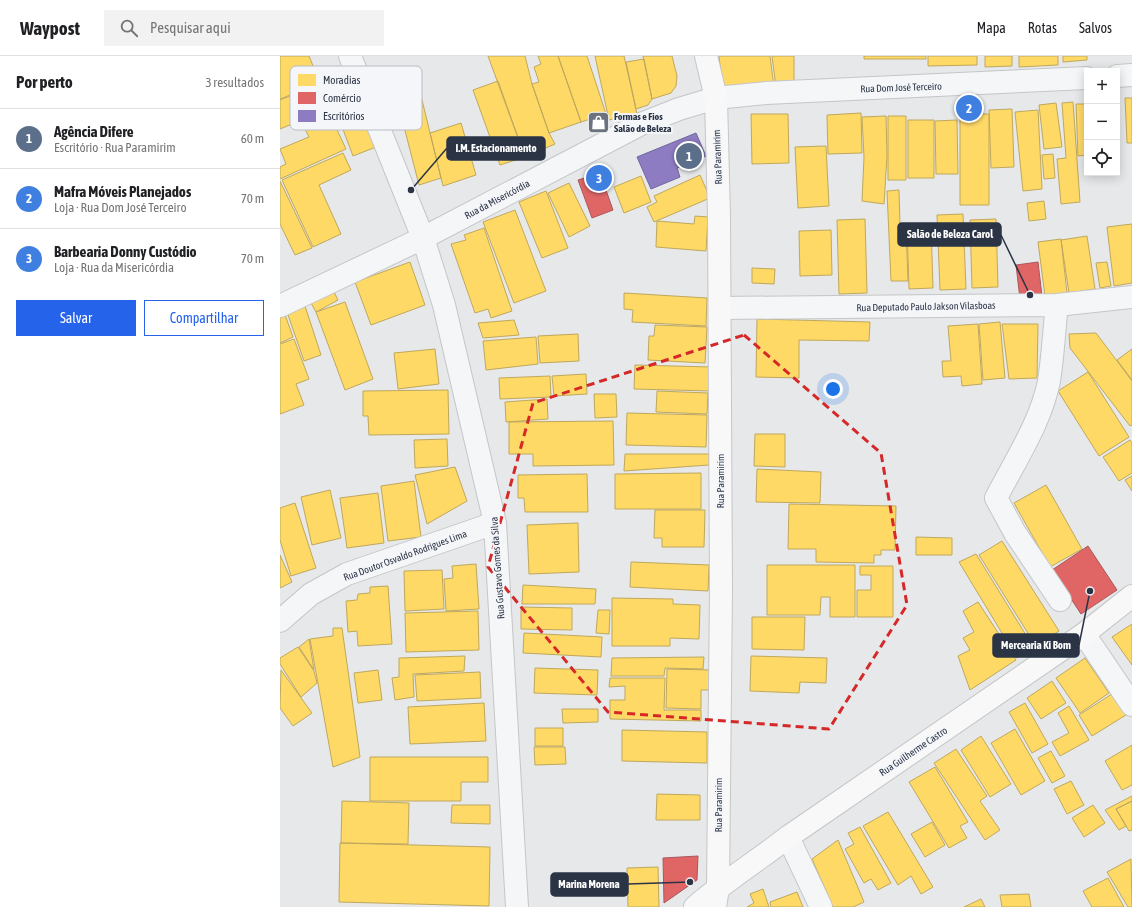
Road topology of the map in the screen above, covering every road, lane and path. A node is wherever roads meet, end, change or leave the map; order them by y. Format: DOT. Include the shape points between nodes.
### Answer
graph roads {
  1 [pos="350,56"];
  2 [pos="706,56"];
  3 [pos="354,66"];
  4 [pos="1120,76"];
  5 [pos="1132,76"];
  6 [pos="1084,78"];
  7 [pos="716,98"];
  8 [pos="380,130"];
  9 [pos="423,238"];
  10 [pos="1132,296"];
  11 [pos="1057,305"];
  12 [pos="280,306"];
  13 [pos="720,308"];
  14 [pos="495,523"];
  15 [pos="1132,596"];
  16 [pos="1060,600"];
  17 [pos="280,621"];
  18 [pos="1084,634"];
  19 [pos="1132,705"];
  20 [pos="788,837"];
  21 [pos="716,897"];
  22 [pos="516,907"];
  23 [pos="695,907"];
  24 [pos="820,907"];
  1 -- 3 [label="street, Rua Gustavo Gomes da Silva"];
  2 -- 7 [label="main road, Rua Paramirim"];
  4 -- 5 [label="street"];
  6 -- 7 [label="street, Rua Dom José Terceiro" via="766,93"];
  7 -- 9 [label="street, Rua da Misericórdia" via="679,108 641,124"];
  7 -- 13 [label="main road, Rua Paramirim"];
  8 -- 9 [label="street, Rua Gustavo Gomes da Silva"];
  9 -- 12 [label="street, Rua da Misericórdia"];
  9 -- 14 [label="street, Rua Gustavo Gomes da Silva" via="444,305"];
  10 -- 11 [label="street, Rua Deputado Paulo Jakson Vilasboas"];
  11 -- 13 [label="street, Rua Deputado Paulo Jakson Vilasboas"];
  11 -- 16 [label="street" via="1048,381 1041,406 1033,428 996,498 1015,534"];
  13 -- 21 [label="main road, Rua Paramirim" via="721,589"];
  14 -- 17 [label="street, Rua Doutor Osvaldo Rodrigues Lima" via="347,574 311,594"];
  14 -- 22 [label="street, Rua Gustavo Gomes da Silva"];
  15 -- 18 [label="main road, Rua Guilherme Castro"];
  18 -- 19 [label="street"];
  18 -- 20 [label="main road, Rua Guilherme Castro"];
  20 -- 21 [label="main road, Rua Guilherme Castro"];
  20 -- 24 [label="street"];
  21 -- 23 [label="main road, Rua Guilherme Castro"];
}
